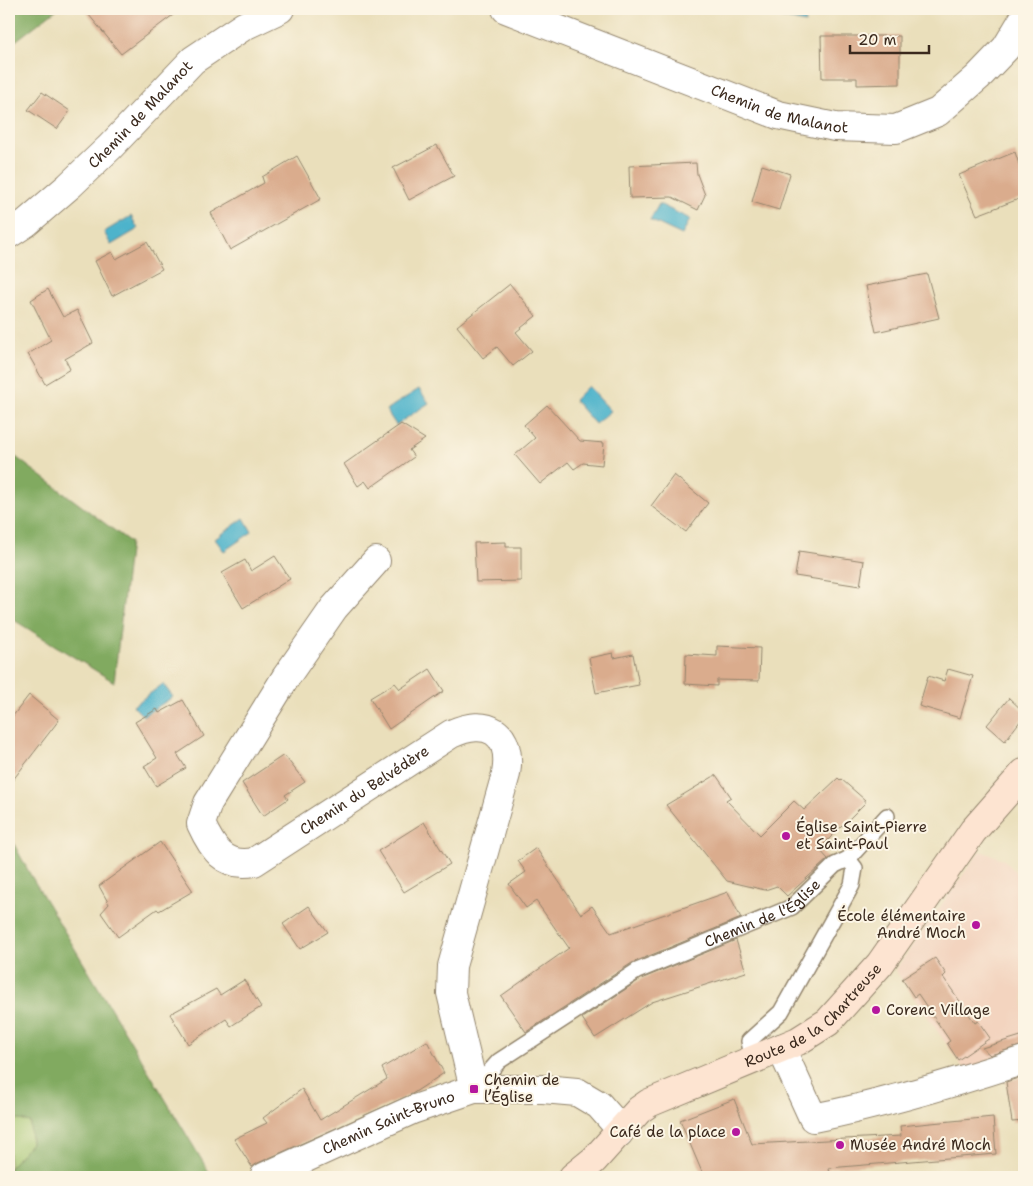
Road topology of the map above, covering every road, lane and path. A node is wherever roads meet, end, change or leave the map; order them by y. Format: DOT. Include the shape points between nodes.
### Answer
graph roads {
  1 [pos="280,9"];
  2 [pos="506,9"];
  3 [pos="1024,18"];
  4 [pos="9,234"];
  5 [pos="376,561"];
  6 [pos="1024,773"];
  7 [pos="887,816"];
  8 [pos="848,859"];
  9 [pos="781,1048"];
  10 [pos="1024,1060"];
  11 [pos="753,1061"];
  12 [pos="474,1089"];
  13 [pos="620,1133"];
  14 [pos="264,1177"];
  15 [pos="573,1177"];
  1 -- 4 [label="street, Chemin de Malanot" via="244,26 192,60 69,186"];
  2 -- 3 [label="street, Chemin de Malanot" via="778,115 835,127 896,129 945,106 1006,48"];
  5 -- 12 [label="street, Chemin du Belvédère" via="334,608 286,677 208,804 201,824 211,848 240,865 254,862 450,734 467,726 482,726 496,732 508,760 506,774 452,966 451,993"];
  6 -- 9 [label="main road, Route de la Chartreuse" via="973,832 880,964 855,994 828,1022"];
  7 -- 8 [label="lane, Chemin de l'Église"];
  8 -- 11 [label="lane" via="855,868 852,885 781,1012 749,1041"];
  8 -- 12 [label="lane, Chemin de l'Église" via="835,865 792,907 637,971 499,1061"];
  9 -- 10 [label="street" via="813,1118 856,1110"];
  9 -- 11 [label="main road, Route de la Chartreuse"];
  11 -- 13 [label="main road, Route de la Chartreuse" via="649,1103"];
  12 -- 13 [label="street, Chemin Saint-Bruno" via="577,1092 599,1105"];
  12 -- 14 [label="street, Chemin Saint-Bruno" via="412,1110"];
  13 -- 15 [label="main road, Route de la Chartreuse"];
}
